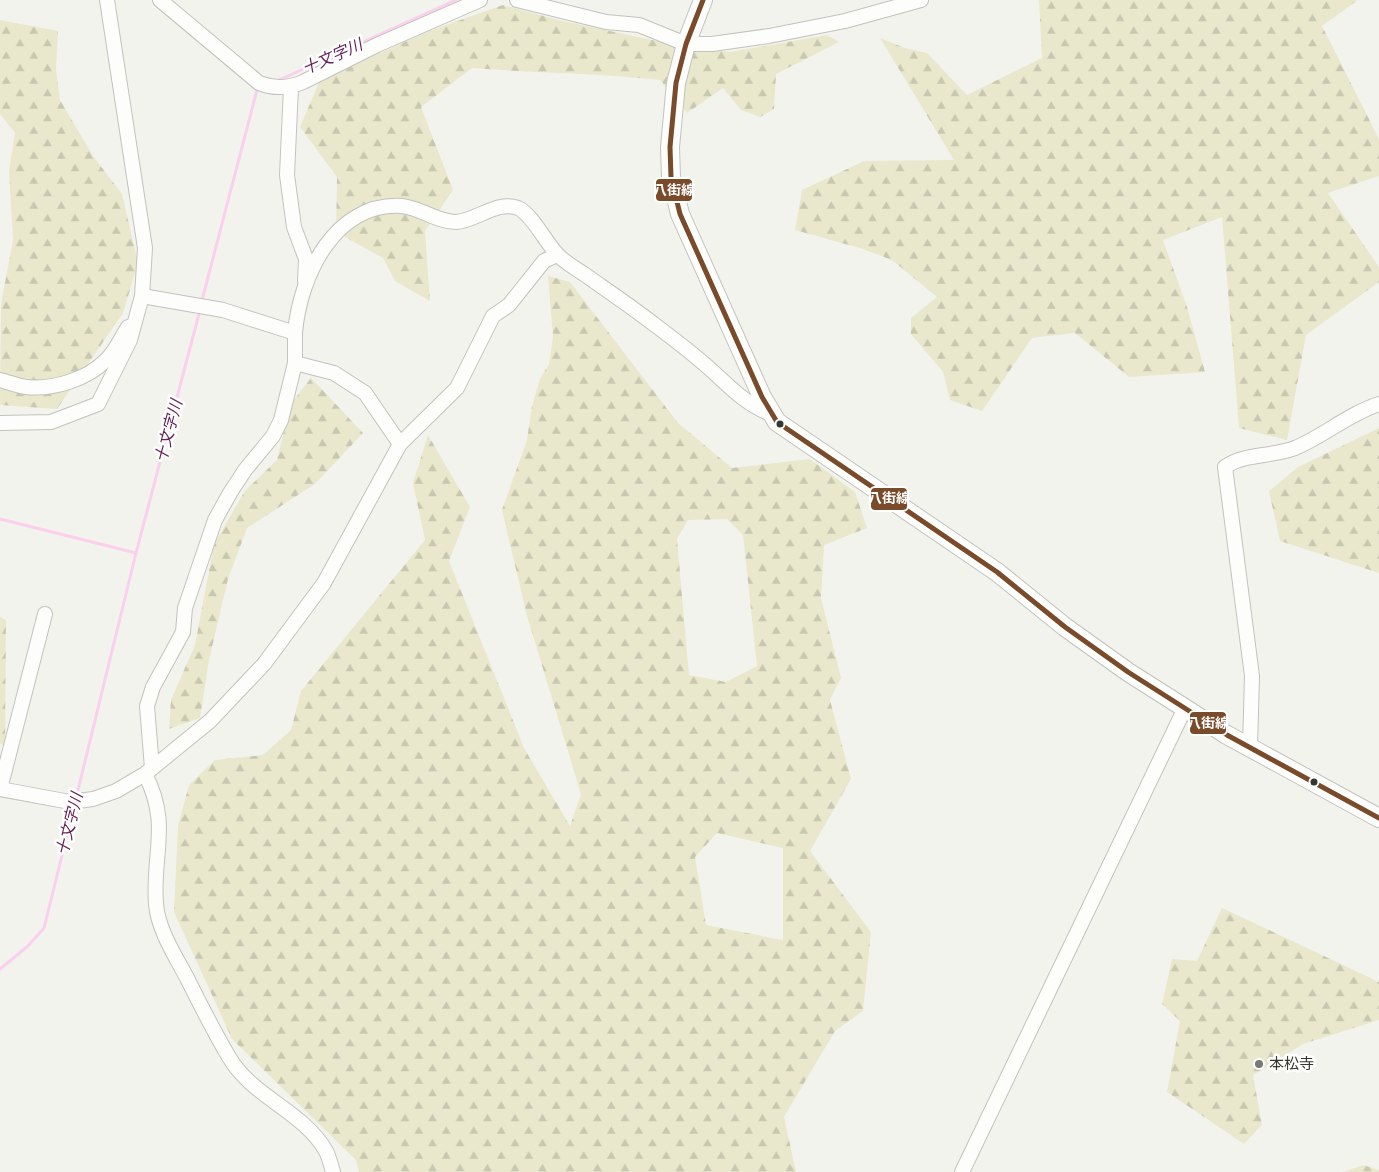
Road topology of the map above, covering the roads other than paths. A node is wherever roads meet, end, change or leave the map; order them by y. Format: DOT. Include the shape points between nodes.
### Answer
graph roads {
  1 [pos="107,0"];
  2 [pos="160,0"];
  3 [pos="480,0"];
  4 [pos="517,0"];
  5 [pos="704,0"];
  6 [pos="921,0"];
  7 [pos="686,44"];
  8 [pos="291,87"];
  9 [pos="557,255"];
  10 [pos="304,292"];
  11 [pos="142,296"];
  12 [pos="135,316"];
  13 [pos="295,333"];
  14 [pos="295,363"];
  15 [pos="0,380"];
  16 [pos="1379,404"];
  17 [pos="771,414"];
  18 [pos="0,423"];
  19 [pos="400,444"];
  20 [pos="45,614"];
  21 [pos="1185,708"];
  22 [pos="1250,747"];
  23 [pos="149,771"];
  24 [pos="0,789"];
  25 [pos="1379,818"];
  26 [pos="334,1172"];
  27 [pos="962,1172"];
  1 -- 11 [label="street" via="145,248"];
  2 -- 8 [label="street" via="259,83"];
  3 -- 8 [label="street" via="377,44"];
  4 -- 7 [label="street" via="606,22 639,25"];
  5 -- 7 [label="main road"];
  6 -- 7 [label="street" via="845,21 769,36"];
  7 -- 17 [label="main road" via="676,83 670,147 674,191 680,214"];
  8 -- 10 [label="street" via="287,175 294,227 306,259"];
  9 -- 10 [label="street" via="519,209 503,208 455,222 413,208 387,206 370,209 346,222 320,254"];
  9 -- 17 [label="street" via="668,335 752,407"];
  9 -- 19 [label="street" via="544,261 509,305 493,316 457,388"];
  10 -- 13 [label="street"];
  11 -- 12 [label="street"];
  11 -- 13 [label="street" via="223,310"];
  12 -- 15 [label="street" via="107,360 90,372 49,386 26,387"];
  12 -- 18 [label="street" via="130,340 98,404 51,422"];
  13 -- 14 [label="street"];
  14 -- 19 [label="street" via="334,373 365,393"];
  14 -- 23 [label="street" via="281,420 273,436 230,493 215,520 185,608 183,632 153,687 147,706"];
  16 -- 22 [label="street" via="1362,409 1294,449 1234,461 1225,467 1252,676"];
  17 -- 21 [label="main road" via="785,429 997,572 1065,627"];
  19 -- 23 [label="street" via="324,583 264,664 210,721"];
  20 -- 24 [label="street"];
  21 -- 22 [label="main road"];
  21 -- 27 [label="street"];
  22 -- 25 [label="main road"];
  23 -- 24 [label="street" via="116,791 70,802"];
  23 -- 26 [label="street" via="160,826 156,904 172,949 243,1078 309,1129 326,1151"];
}
